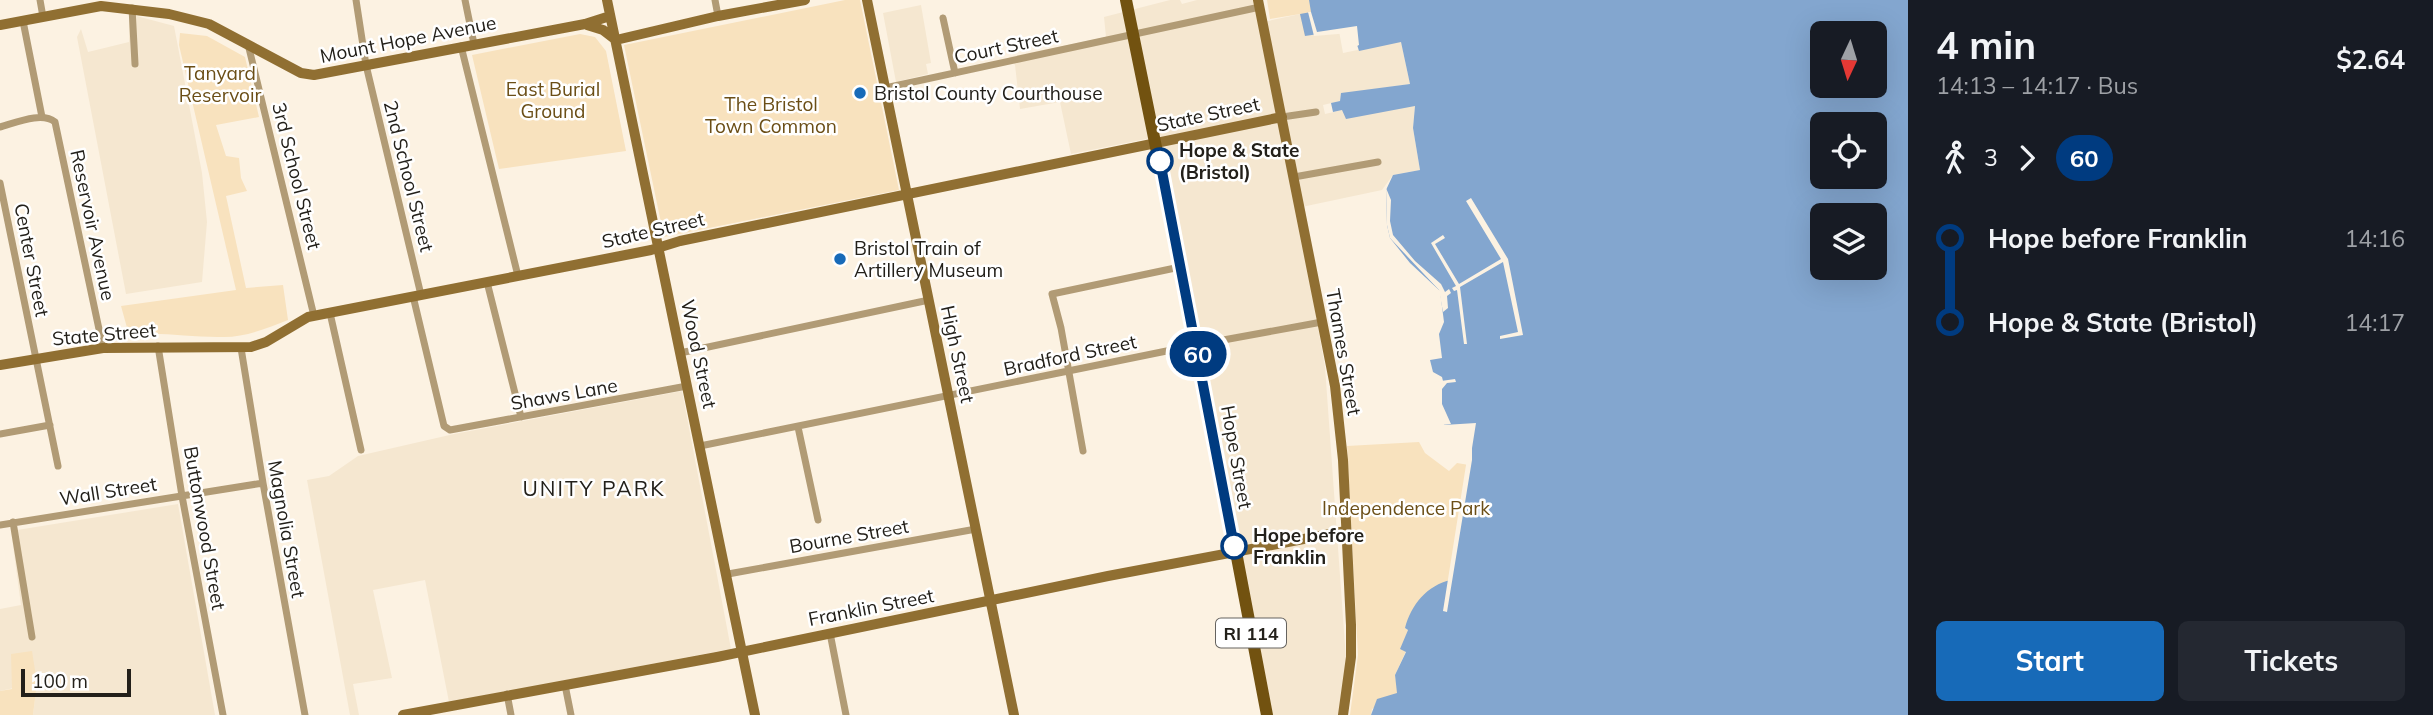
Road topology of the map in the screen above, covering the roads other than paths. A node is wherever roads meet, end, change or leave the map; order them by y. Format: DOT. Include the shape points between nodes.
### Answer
graph roads {
  1 [pos="40,0"];
  2 [pos="356,0"];
  3 [pos="465,0"];
  4 [pos="607,0"];
  5 [pos="715,0"];
  6 [pos="805,0"];
  7 [pos="867,0"];
  8 [pos="1126,0"];
  9 [pos="1259,4"];
  10 [pos="137,6"];
  11 [pos="610,16"];
  12 [pos="719,16"];
  13 [pos="43,17"];
  14 [pos="943,18"];
  15 [pos="23,21"];
  16 [pos="585,24"];
  17 [pos="0,25"];
  18 [pos="1133,33"];
  19 [pos="616,40"];
  20 [pos="248,43"];
  21 [pos="474,44"];
  22 [pos="461,46"];
  23 [pos="135,64"];
  24 [pos="366,65"];
  25 [pos="955,73"];
  26 [pos="885,88"];
  27 [pos="1316,112"];
  28 [pos="42,117"];
  29 [pos="1282,117"];
  30 [pos="0,127"];
  31 [pos="1155,142"];
  32 [pos="1378,162"];
  33 [pos="1294,177"];
  34 [pos="0,183"];
  35 [pos="907,195"];
  36 [pos="659,248"];
  37 [pos="1180,267"];
  38 [pos="518,276"];
  39 [pos="487,282"];
  40 [pos="417,295"];
  41 [pos="929,300"];
  42 [pos="330,313"];
  43 [pos="314,316"];
  44 [pos="1322,322"];
  45 [pos="1196,345"];
  46 [pos="158,346"];
  47 [pos="103,348"];
  48 [pos="241,348"];
  49 [pos="680,353"];
  50 [pos="36,358"];
  51 [pos="0,365"];
  52 [pos="1069,372"];
  53 [pos="687,386"];
  54 [pos="949,396"];
  55 [pos="521,418"];
  56 [pos="50,425"];
  57 [pos="798,427"];
  58 [pos="447,429"];
  59 [pos="0,434"];
  60 [pos="700,446"];
  61 [pos="361,450"];
  62 [pos="1083,451"];
  63 [pos="58,466"];
  64 [pos="263,483"];
  65 [pos="182,496"];
  66 [pos="818,520"];
  67 [pos="13,522"];
  68 [pos="0,525"];
  69 [pos="976,529"];
  70 [pos="1346,531"];
  71 [pos="1235,552"];
  72 [pos="728,574"];
  73 [pos="991,601"];
  74 [pos="830,633"];
  75 [pos="32,637"];
  76 [pos="743,652"];
  77 [pos="565,685"];
  78 [pos="507,694"];
  79 [pos="440,712"];
  80 [pos="223,715"];
  81 [pos="305,715"];
  82 [pos="403,715"];
  83 [pos="511,715"];
  84 [pos="571,715"];
  85 [pos="755,715"];
  86 [pos="846,715"];
  87 [pos="1014,715"];
  88 [pos="1268,715"];
  89 [pos="1343,715"];
  1 -- 13 [label="street"];
  2 -- 24 [label="street, 2nd School Street"];
  3 -- 21 [label="street"];
  4 -- 11 [label="street, Wood Street"];
  5 -- 12 [label="street"];
  6 -- 12 [label="street"];
  7 -- 26 [label="street, High Street"];
  8 -- 18 [label="main road, Hope Street / RI 114"];
  9 -- 18 [label="street, Court Street"];
  9 -- 29 [label="street, Thames Street"];
  10 -- 13 [label="street, Mount Hope Avenue" via="101,6"];
  10 -- 20 [label="street, Mount Hope Avenue" via="204,22"];
  10 -- 23 [label="street"];
  11 -- 16 [label="street, Mount Hope Avenue"];
  11 -- 19 [label="street, Wood Street"];
  12 -- 19 [label="street"];
  13 -- 15 [label="street, Mount Hope Avenue"];
  14 -- 25 [label="street"];
  15 -- 17 [label="street, Mount Hope Avenue"];
  15 -- 28 [label="street"];
  16 -- 19 [label="street"];
  16 -- 21 [label="street, Mount Hope Avenue"];
  18 -- 25 [label="street, Court Street"];
  18 -- 31 [label="main road, Hope Street / RI 114"];
  19 -- 36 [label="street, Wood Street"];
  20 -- 24 [label="street, Mount Hope Avenue" via="309,75"];
  20 -- 43 [label="street, 3rd School Street"];
  21 -- 22 [label="street, Mount Hope Avenue"];
  22 -- 24 [label="street, Mount Hope Avenue"];
  22 -- 38 [label="street"];
  24 -- 40 [label="street, 2nd School Street"];
  25 -- 26 [label="street, Court Street"];
  26 -- 35 [label="street, High Street"];
  27 -- 29 [label="street, State Street"];
  28 -- 30 [label="street"];
  28 -- 47 [label="street, Reservoir Avenue" via="55,122"];
  29 -- 31 [label="street, State Street"];
  29 -- 33 [label="street, Thames Street"];
  31 -- 35 [label="street, State Street"];
  31 -- 37 [label="main road, Hope Street / RI 114"];
  32 -- 33 [label="street"];
  33 -- 44 [label="street, Thames Street"];
  34 -- 50 [label="street, Center Street"];
  35 -- 36 [label="street, State Street"];
  35 -- 41 [label="street, High Street"];
  36 -- 38 [label="street, State Street"];
  36 -- 49 [label="street, Wood Street"];
  37 -- 45 [label="main road, Hope Street / RI 114"];
  37 -- 52 [label="street" via="1052,294"];
  38 -- 39 [label="street, State Street"];
  39 -- 40 [label="street, State Street"];
  39 -- 55 [label="street"];
  40 -- 42 [label="street, State Street"];
  40 -- 58 [label="street, 2nd School Street"];
  41 -- 49 [label="street"];
  41 -- 54 [label="street, High Street"];
  42 -- 43 [label="street, State Street"];
  42 -- 61 [label="street"];
  43 -- 48 [label="street, State Street" via="261,345"];
  44 -- 45 [label="street, Bradford Street"];
  44 -- 70 [label="street, Thames Street" via="1338,408"];
  45 -- 52 [label="street, Bradford Street"];
  45 -- 71 [label="main road, Hope Street / RI 114"];
  46 -- 47 [label="street, State Street"];
  46 -- 48 [label="street, State Street"];
  46 -- 65 [label="street, Buttonwood Street"];
  47 -- 50 [label="street, State Street"];
  48 -- 64 [label="street, Magnolia Street"];
  49 -- 53 [label="street, Wood Street"];
  50 -- 51 [label="street, State Street"];
  50 -- 56 [label="street, Center Street"];
  52 -- 54 [label="street, Bradford Street"];
  52 -- 62 [label="street"];
  53 -- 55 [label="street, Shaws Lane"];
  53 -- 60 [label="street, Wood Street"];
  54 -- 57 [label="street, Bradford Street"];
  54 -- 69 [label="street, High Street"];
  55 -- 58 [label="street, Shaws Lane"];
  56 -- 59 [label="street"];
  56 -- 63 [label="street, Center Street"];
  57 -- 60 [label="street, Bradford Street"];
  57 -- 66 [label="street"];
  60 -- 72 [label="street, Wood Street"];
  64 -- 65 [label="street, Wall Street"];
  64 -- 81 [label="street, Magnolia Street"];
  65 -- 67 [label="street, Wall Street"];
  65 -- 80 [label="street, Buttonwood Street"];
  67 -- 68 [label="street, Wall Street"];
  67 -- 75 [label="street"];
  69 -- 72 [label="street, Bourne Street"];
  69 -- 73 [label="street, High Street"];
  70 -- 71 [label="street, Franklin Street"];
  70 -- 89 [label="street, Thames Street" via="1351,657"];
  71 -- 73 [label="street, Franklin Street"];
  71 -- 88 [label="main road, Hope Street / RI 114"];
  72 -- 76 [label="street, Wood Street"];
  73 -- 74 [label="street, Franklin Street"];
  73 -- 87 [label="street, High Street"];
  74 -- 76 [label="street, Franklin Street"];
  74 -- 86 [label="street"];
  76 -- 77 [label="street, Franklin Street"];
  76 -- 85 [label="street, Wood Street"];
  77 -- 78 [label="street, Franklin Street"];
  77 -- 84 [label="street"];
  78 -- 79 [label="street, Franklin Street"];
  78 -- 83 [label="street"];
  79 -- 82 [label="street, Franklin Street"];
}
